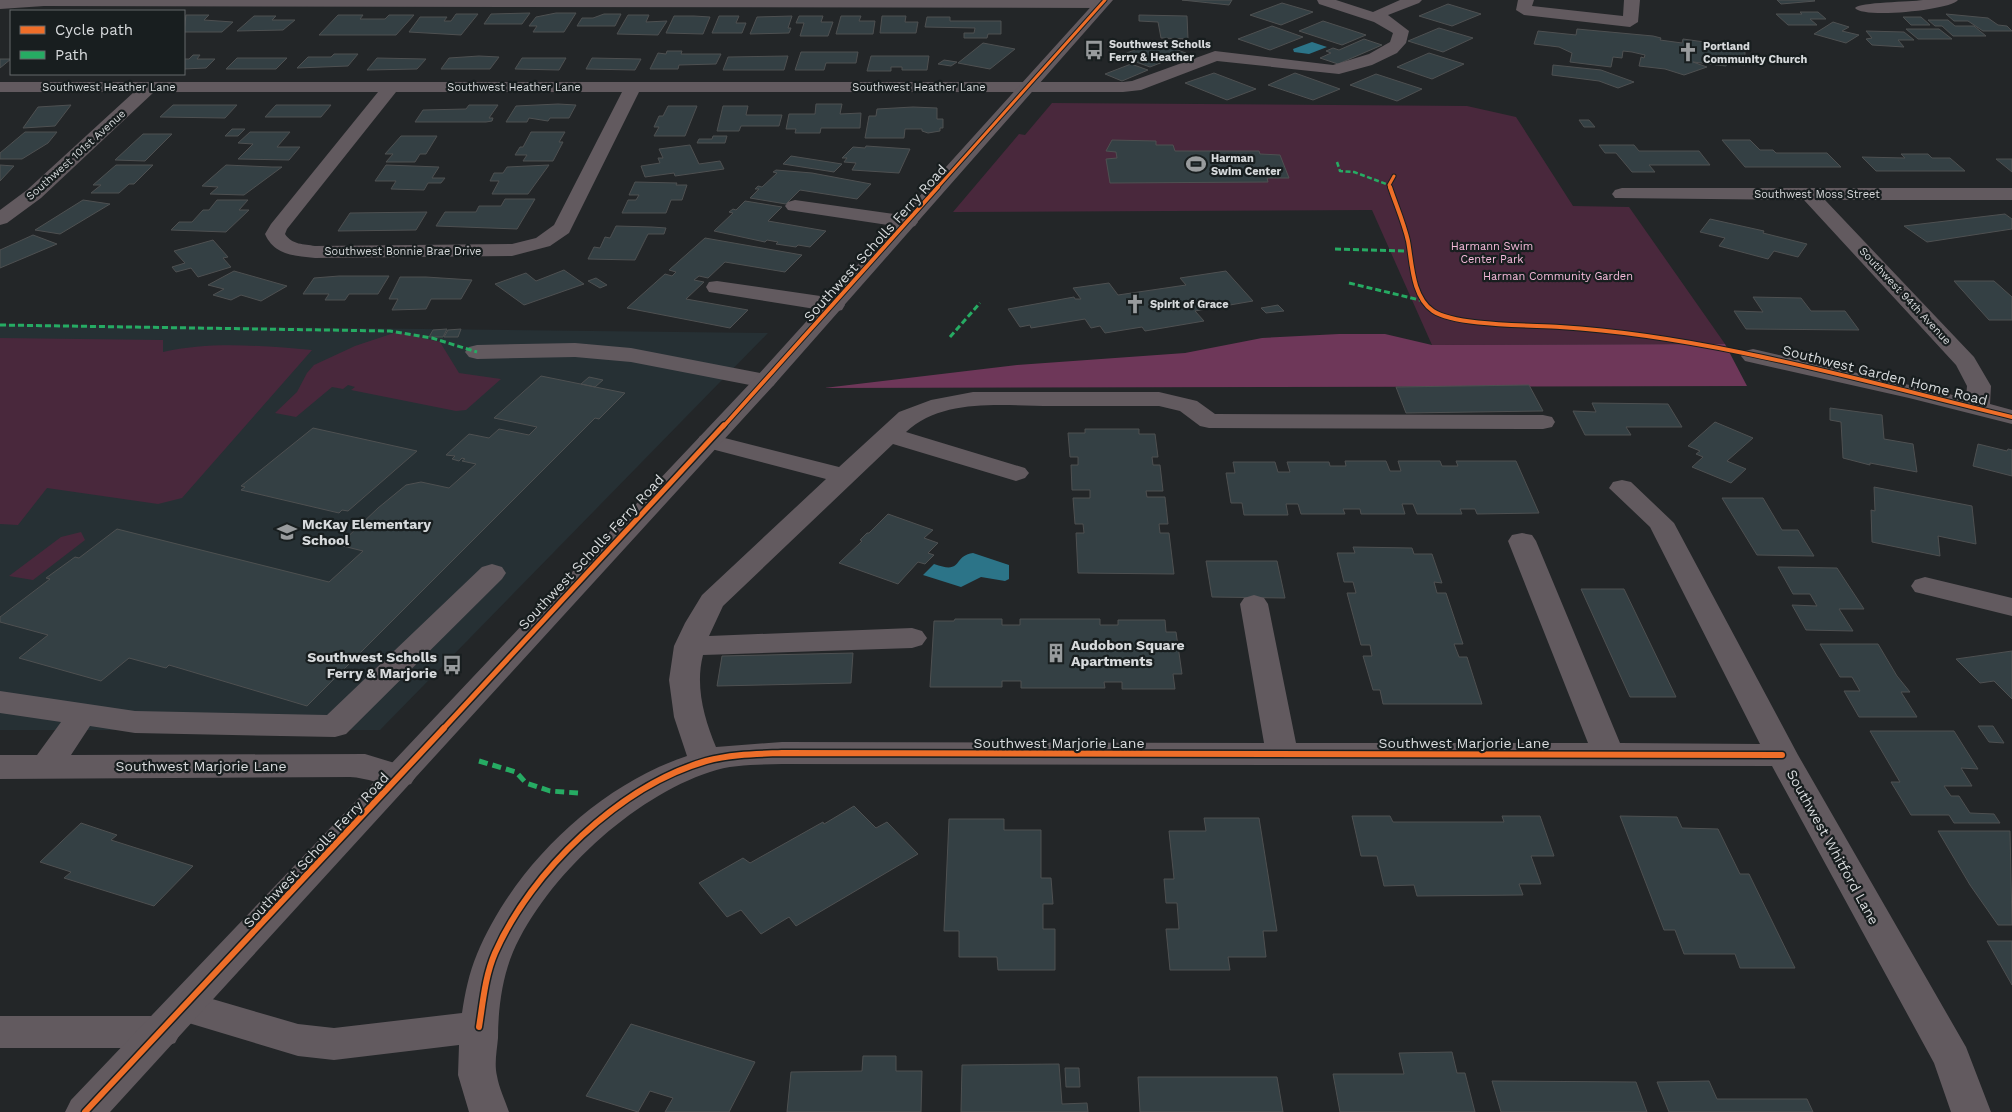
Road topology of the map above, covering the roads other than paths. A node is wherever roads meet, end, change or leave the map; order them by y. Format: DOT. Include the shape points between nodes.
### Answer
graph roads {
  1 [pos="1414,0"];
  2 [pos="1526,0"];
  3 [pos="1632,0"];
  4 [pos="1950,0"];
  5 [pos="314,1"];
  6 [pos="585,1"];
  7 [pos="1324,1"];
  8 [pos="1103,2"];
  9 [pos="0,4"];
  10 [pos="1859,4"];
  11 [pos="1380,19"];
  12 [pos="1880,22"];
  13 [pos="0,87"];
  14 [pos="150,87"];
  15 [pos="391,87"];
  16 [pos="633,87"];
  17 [pos="1028,87"];
  18 [pos="1622,194"];
  19 [pos="1809,194"];
  20 [pos="2012,194"];
  21 [pos="795,206"];
  22 [pos="0,219"];
  23 [pos="908,222"];
  24 [pos="717,287"];
  25 [pos="834,305"];
  26 [pos="477,352"];
  27 [pos="1753,356"];
  28 [pos="765,381"];
  29 [pos="1978,409"];
  30 [pos="2012,417"];
  31 [pos="1543,422"];
  32 [pos="888,434"];
  33 [pos="709,441"];
  34 [pos="1016,473"];
  35 [pos="843,476"];
  36 [pos="1622,488"];
  37 [pos="1522,541"];
  38 [pos="492,573"];
  39 [pos="1925,586"];
  40 [pos="1254,604"];
  41 [pos="2012,607"];
  42 [pos="912,638"];
  43 [pos="689,646"];
  44 [pos="0,702"];
  45 [pos="82,714"];
  46 [pos="336,726"];
  47 [pos="1282,754"];
  48 [pos="1609,755"];
  49 [pos="1782,755"];
  50 [pos="705,761"];
  51 [pos="0,766"];
  52 [pos="47,766"];
  53 [pos="313,766"];
  54 [pos="400,776"];
  55 [pos="173,1020"];
  56 [pos="479,1027"];
  57 [pos="0,1032"];
  58 [pos="85,1112"];
  59 [pos="489,1112"];
  60 [pos="1970,1112"];
  1 -- 11 [label="street" via="1380,13"];
  2 -- 3 [label="street" via="1524,10 1630,22"];
  4 -- 10 [label="street" via="1903,8"];
  5 -- 6 [label="street"];
  5 -- 9 [label="street" via="44,1"];
  6 -- 8 [label="street"];
  7 -- 11 [label="street"];
  8 -- 17 [label="street, Southwest Scholls Ferry Road"];
  10 -- 12 [label="street"];
  11 -- 17 [label="street, Southwest Heather Lane" via="1401,31 1400,40 1395,47 1348,68 1333,70 1214,56 1135,86"];
  13 -- 14 [label="street, Southwest Heather Lane"];
  14 -- 15 [label="street, Southwest Heather Lane"];
  14 -- 22 [label="street, Southwest 101st Avenue" via="34,194"];
  15 -- 16 [label="street, Southwest Heather Lane"];
  15 -- 16 [label="street, Southwest Bonnie Brae Drive" via="278,228 275,234 281,244 315,252 496,251 526,248 543,242 562,229"];
  16 -- 17 [label="street, Southwest Heather Lane"];
  17 -- 23 [label="street, Southwest Scholls Ferry Road"];
  18 -- 19 [label="street, Southwest Moss Street"];
  19 -- 20 [label="street, Southwest Moss Street"];
  19 -- 29 [label="street, Southwest 94th Avenue" via="1966,362 1979,386"];
  21 -- 23 [label="street"];
  23 -- 25 [label="street, Southwest Scholls Ferry Road"];
  24 -- 25 [label="street"];
  25 -- 28 [label="street, Southwest Scholls Ferry Road"];
  26 -- 28 [label="street" via="575,350 631,355"];
  27 -- 29 [label="street, Southwest Garden Home Road"];
  28 -- 33 [label="street, Southwest Scholls Ferry Road"];
  29 -- 30 [label="street, Southwest Garden Home Road"];
  31 -- 32 [label="street" via="1209,421 1188,406 1159,399 973,399 917,412"];
  32 -- 34 [label="street"];
  32 -- 35 [label="street"];
  33 -- 35 [label="street"];
  33 -- 54 [label="street, Southwest Scholls Ferry Road"];
  35 -- 43 [label="street" via="712,601"];
  36 -- 49 [label="street, Southwest Whitford Lane" via="1661,523"];
  37 -- 48 [label="street"];
  38 -- 46 [label="street"];
  39 -- 41 [label="street"];
  40 -- 47 [label="street"];
  42 -- 43 [label="street"];
  43 -- 50 [label="street" via="685,701"];
  44 -- 45 [label="street"];
  45 -- 46 [label="street" via="135,722"];
  45 -- 52 [label="street"];
  46 -- 53 [label="street"];
  47 -- 48 [label="street, Southwest Marjorie Lane"];
  47 -- 50 [label="street, Southwest Marjorie Lane" via="782,753"];
  48 -- 49 [label="street, Southwest Marjorie Lane"];
  49 -- 60 [label="street, Southwest Whitford Lane" via="1952,1060"];
  50 -- 56 [label="street, Southwest Marjorie Lane" via="631,797 568,850 539,881 495,952"];
  51 -- 52 [label="street, Southwest Marjorie Lane"];
  52 -- 53 [label="street, Southwest Marjorie Lane"];
  53 -- 54 [label="street, Southwest Marjorie Lane" via="365,766"];
  54 -- 55 [label="street, Southwest Scholls Ferry Road"];
  55 -- 56 [label="street" via="334,1044"];
  55 -- 57 [label="street"];
  55 -- 58 [label="street, Southwest Scholls Ferry Road"];
  56 -- 59 [label="street" via="477,1075"];
}
